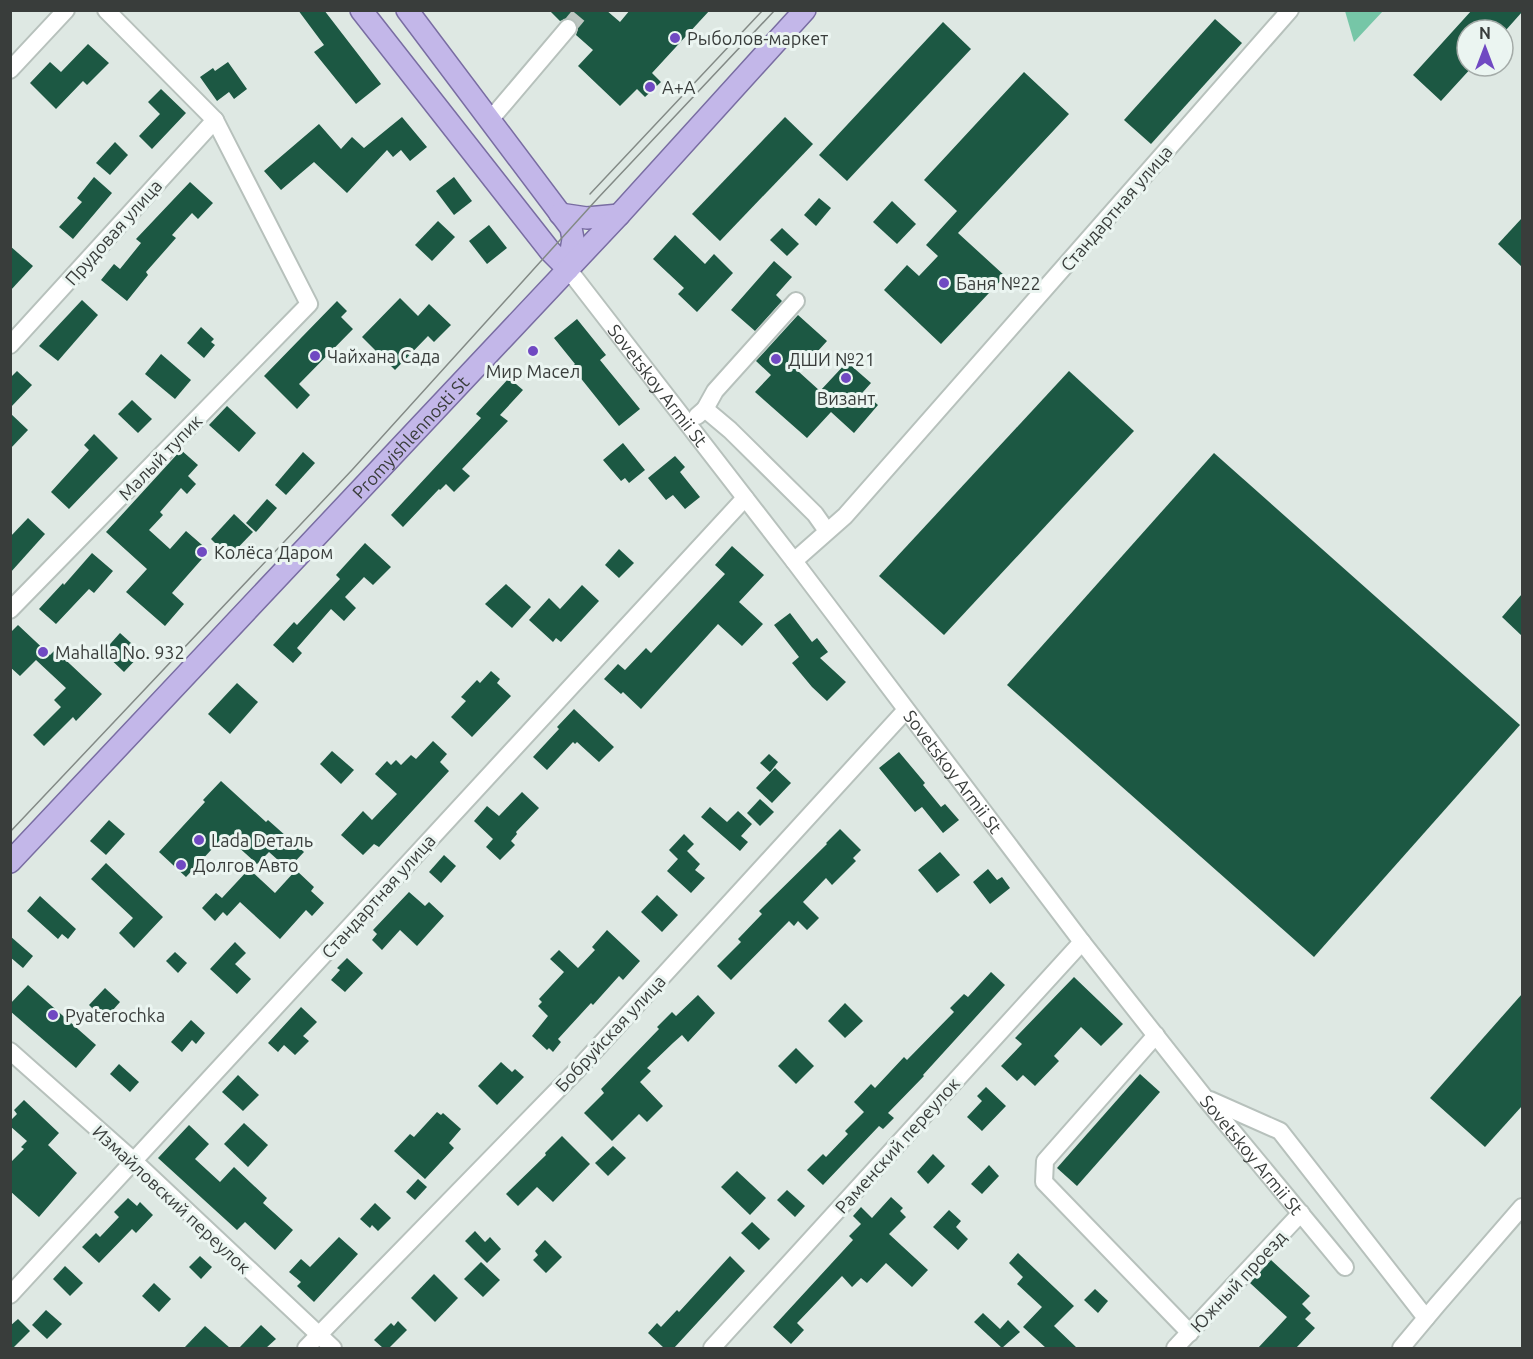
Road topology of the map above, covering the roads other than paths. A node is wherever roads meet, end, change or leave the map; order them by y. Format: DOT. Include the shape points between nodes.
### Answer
graph roads {
  1 [pos="66,10"];
  2 [pos="106,10"];
  3 [pos="361,10"];
  4 [pos="407,10"];
  5 [pos="806,10"];
  6 [pos="1290,10"];
  7 [pos="568,28"];
  8 [pos="10,70"];
  9 [pos="215,120"];
  10 [pos="490,120"];
  11 [pos="560,214"];
  12 [pos="619,215"];
  13 [pos="568,269"];
  14 [pos="796,301"];
  15 [pos="10,345"];
  16 [pos="705,409"];
  17 [pos="687,424"];
  18 [pos="745,498"];
  19 [pos="827,531"];
  20 [pos="794,561"];
  21 [pos="10,610"];
  22 [pos="906,710"];
  23 [pos="10,862"];
  24 [pos="1082,942"];
  25 [pos="1156,1035"];
  26 [pos="10,1051"];
  27 [pos="1205,1098"];
  28 [pos="135,1162"];
  29 [pos="1522,1207"];
  30 [pos="1301,1213"];
  31 [pos="1345,1267"];
  32 [pos="10,1295"];
  33 [pos="1426,1318"];
  34 [pos="1190,1333"];
  35 [pos="318,1335"];
  36 [pos="306,1348"];
  37 [pos="333,1348"];
  38 [pos="712,1348"];
  39 [pos="1175,1348"];
  40 [pos="1401,1348"];
  1 -- 8 [label="street"];
  2 -- 9 [label="street"];
  3 -- 13 [label="main road, Sovetskoy Armii St"];
  4 -- 10 [label="main road"];
  5 -- 12 [label="main road, Promyishlennosti St"];
  6 -- 19 [label="street, Стандартная улица" via="845,516"];
  7 -- 10 [label="street"];
  9 -- 15 [label="street, Прудовая улица"];
  9 -- 21 [label="street, Малый тупик" via="309,304"];
  10 -- 11 [label="main road"];
  11 -- 12 [label="main road" via="587,218"];
  11 -- 13 [label="main road" via="571,228"];
  12 -- 13 [label="main road, Promyishlennosti St"];
  13 -- 17 [label="street, Sovetskoy Armii St"];
  13 -- 23 [label="main road, Promyishlennosti St"];
  14 -- 16 [label="street" via="715,391"];
  16 -- 17 [label="street"];
  16 -- 19 [label="street" via="815,514"];
  17 -- 18 [label="street, Sovetskoy Armii St"];
  18 -- 20 [label="street, Sovetskoy Armii St"];
  18 -- 28 [label="street, Стандартная улица"];
  19 -- 20 [label="street, Стандартная улица"];
  20 -- 22 [label="street, Sovetskoy Armii St"];
  22 -- 24 [label="street, Sovetskoy Armii St"];
  22 -- 35 [label="street, Бобруйская улица" via="577,1070"];
  24 -- 25 [label="street, Sovetskoy Armii St"];
  24 -- 38 [label="street, Раменский переулок"];
  25 -- 27 [label="street, Sovetskoy Armii St"];
  25 -- 34 [label="street" via="1045,1161 1044,1182"];
  26 -- 28 [label="street, Измайловский переулок"];
  27 -- 30 [label="street, Sovetskoy Armii St"];
  27 -- 33 [label="street" via="1280,1131"];
  28 -- 32 [label="street, Стандартная улица"];
  28 -- 35 [label="street, Измайловский переулок"];
  29 -- 33 [label="street"];
  30 -- 31 [label="street, Sovetskoy Armii St"];
  30 -- 34 [label="street, Южный проезд"];
  33 -- 40 [label="street"];
  34 -- 39 [label="street, Южный проезд"];
  35 -- 36 [label="street, Бобруйская улица"];
  35 -- 37 [label="street, Измайловский переулок"];
}
